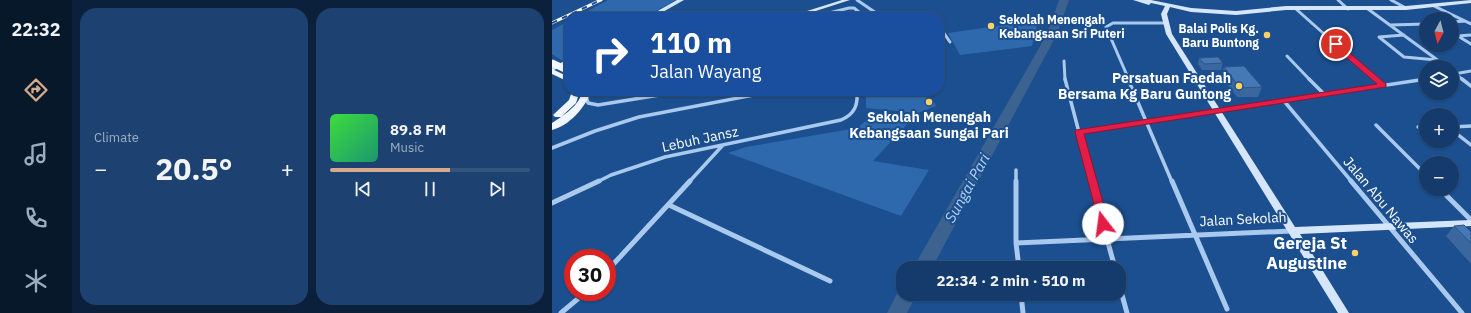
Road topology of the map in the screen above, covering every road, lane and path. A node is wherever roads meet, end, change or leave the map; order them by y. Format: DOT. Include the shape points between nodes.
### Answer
graph roads {
  1 [pos="681,0"];
  2 [pos="847,0"];
  3 [pos="857,0"];
  4 [pos="1136,0"];
  5 [pos="1144,0"];
  6 [pos="1338,0"];
  7 [pos="1391,0"];
  8 [pos="1471,1"];
  9 [pos="1167,6"];
  10 [pos="1434,6"];
  11 [pos="841,7"];
  12 [pos="1406,8"];
  13 [pos="1296,9"];
  14 [pos="1348,9"];
  15 [pos="1368,9"];
  16 [pos="659,12"];
  17 [pos="807,12"];
  18 [pos="819,12"];
  19 [pos="827,12"];
  20 [pos="859,12"];
  21 [pos="875,12"];
  22 [pos="1471,20"];
  23 [pos="1466,21"];
  24 [pos="1459,22"];
  25 [pos="1165,23"];
  26 [pos="1419,24"];
  27 [pos="1471,24"];
  28 [pos="1390,25"];
  29 [pos="944,33"];
  30 [pos="1404,35"];
  31 [pos="1471,35"];
  32 [pos="950,42"];
  33 [pos="1471,44"];
  34 [pos="1287,56"];
  35 [pos="1438,60"];
  36 [pos="1064,61"];
  37 [pos="552,63"];
  38 [pos="564,65"];
  39 [pos="564,66"];
  40 [pos="553,71"];
  41 [pos="1471,71"];
  42 [pos="1459,72"];
  43 [pos="564,77"];
  44 [pos="1459,77"];
  45 [pos="1419,79"];
  46 [pos="1383,86"];
  47 [pos="1471,86"];
  48 [pos="1325,95"];
  49 [pos="574,96"];
  50 [pos="585,96"];
  51 [pos="587,96"];
  52 [pos="652,96"];
  53 [pos="745,96"];
  54 [pos="857,96"];
  55 [pos="1284,101"];
  56 [pos="1216,110"];
  57 [pos="552,120"];
  58 [pos="1147,122"];
  59 [pos="1376,125"];
  60 [pos="1471,126"];
  61 [pos="552,127"];
  62 [pos="1459,127"];
  63 [pos="1079,132"];
  64 [pos="1459,136"];
  65 [pos="723,145"];
  66 [pos="1471,145"];
  67 [pos="552,148"];
  68 [pos="1419,168"];
  69 [pos="1016,170"];
  70 [pos="1447,196"];
  71 [pos="552,203"];
  72 [pos="669,205"];
  73 [pos="1471,220"];
  74 [pos="1471,223"];
  75 [pos="1389,226"];
  76 [pos="1292,231"];
  77 [pos="1195,236"];
  78 [pos="1108,239"];
  79 [pos="1016,243"];
  80 [pos="616,261"];
  81 [pos="1018,261"];
  82 [pos="1113,261"];
  83 [pos="830,281"];
  84 [pos="575,301"];
  85 [pos="1022,301"];
  86 [pos="1123,301"];
  87 [pos="1227,309"];
  88 [pos="561,313"];
  89 [pos="1023,313"];
  90 [pos="1126,313"];
  91 [pos="1344,313"];
  92 [pos="1462,313"];
  1 -- 16 [label="main road"];
  2 -- 17 [label="main road"];
  3 -- 11 [label="main road"];
  3 -- 21 [label="street"];
  4 -- 9 [label="main road"];
  5 -- 9 [label="main road"];
  6 -- 14 [label="street"];
  7 -- 12 [label="street"];
  8 -- 10 [label="main road"];
  9 -- 13 [label="main road" via="1232,15"];
  9 -- 25 [label="main road" via="1164,14"];
  10 -- 12 [label="main road"];
  10 -- 23 [label="street"];
  11 -- 18 [label="main road"];
  11 -- 19 [label="street"];
  11 -- 20 [label="street" via="854,8"];
  12 -- 15 [label="main road"];
  13 -- 14 [label="main road"];
  13 -- 46 [label="street"];
  14 -- 15 [label="main road"];
  15 -- 28 [label="street"];
  22 -- 23 [label="street"];
  23 -- 24 [label="street"];
  23 -- 27 [label="street"];
  25 -- 56 [label="main road" via="1169,34"];
  25 -- 58 [label="street" via="1113,23 1106,27"];
  26 -- 28 [label="street"];
  28 -- 30 [label="street"];
  29 -- 32 [label="street"];
  30 -- 35 [label="street"];
  30 -- 35 [label="street" via="1379,37 1408,59"];
  31 -- 33 [label="street" via="1458,36"];
  34 -- 48 [label="street"];
  36 -- 63 [label="street" via="1064,75"];
  37 -- 38 [label="main road, bridge"];
  39 -- 40 [label="main road"];
  40 -- 43 [label="main road"];
  41 -- 42 [label="street"];
  44 -- 47 [label="street"];
  45 -- 46 [label="street"];
  46 -- 48 [label="street"];
  48 -- 55 [label="street"];
  49 -- 57 [label="main road" via="568,107"];
  50 -- 61 [label="main road" via="577,109"];
  51 -- 52 [label="street" via="588,103 595,105"];
  53 -- 67 [label="street" via="637,118"];
  54 -- 65 [label="street, Lebuh Jansz" via="856,110 851,116 841,120"];
  55 -- 56 [label="street"];
  55 -- 75 [label="street, Jalan Abu Nawas"];
  56 -- 58 [label="street"];
  56 -- 76 [label="main road"];
  58 -- 63 [label="street"];
  58 -- 77 [label="street"];
  59 -- 68 [label="street"];
  60 -- 62 [label="street"];
  63 -- 78 [label="street"];
  64 -- 66 [label="street"];
  65 -- 71 [label="street, Lebuh Jansz" via="665,157 630,168 585,186"];
  65 -- 72 [label="street"];
  69 -- 79 [label="street"];
  70 -- 73 [label="street"];
  72 -- 80 [label="street"];
  72 -- 83 [label="street"];
  74 -- 75 [label="main road, Jalan Sekolah"];
  75 -- 76 [label="main road, Jalan Sekolah"];
  75 -- 92 [label="street, Jalan Abu Nawas"];
  76 -- 77 [label="street, Jalan Sekolah"];
  76 -- 91 [label="main road"];
  77 -- 78 [label="street, Jalan Sekolah"];
  77 -- 87 [label="street"];
  78 -- 79 [label="street, Jalan Sekolah"];
  78 -- 82 [label="street"];
  79 -- 81 [label="street"];
  84 -- 88 [label="street"];
  85 -- 89 [label="street"];
  86 -- 90 [label="street"];
}
